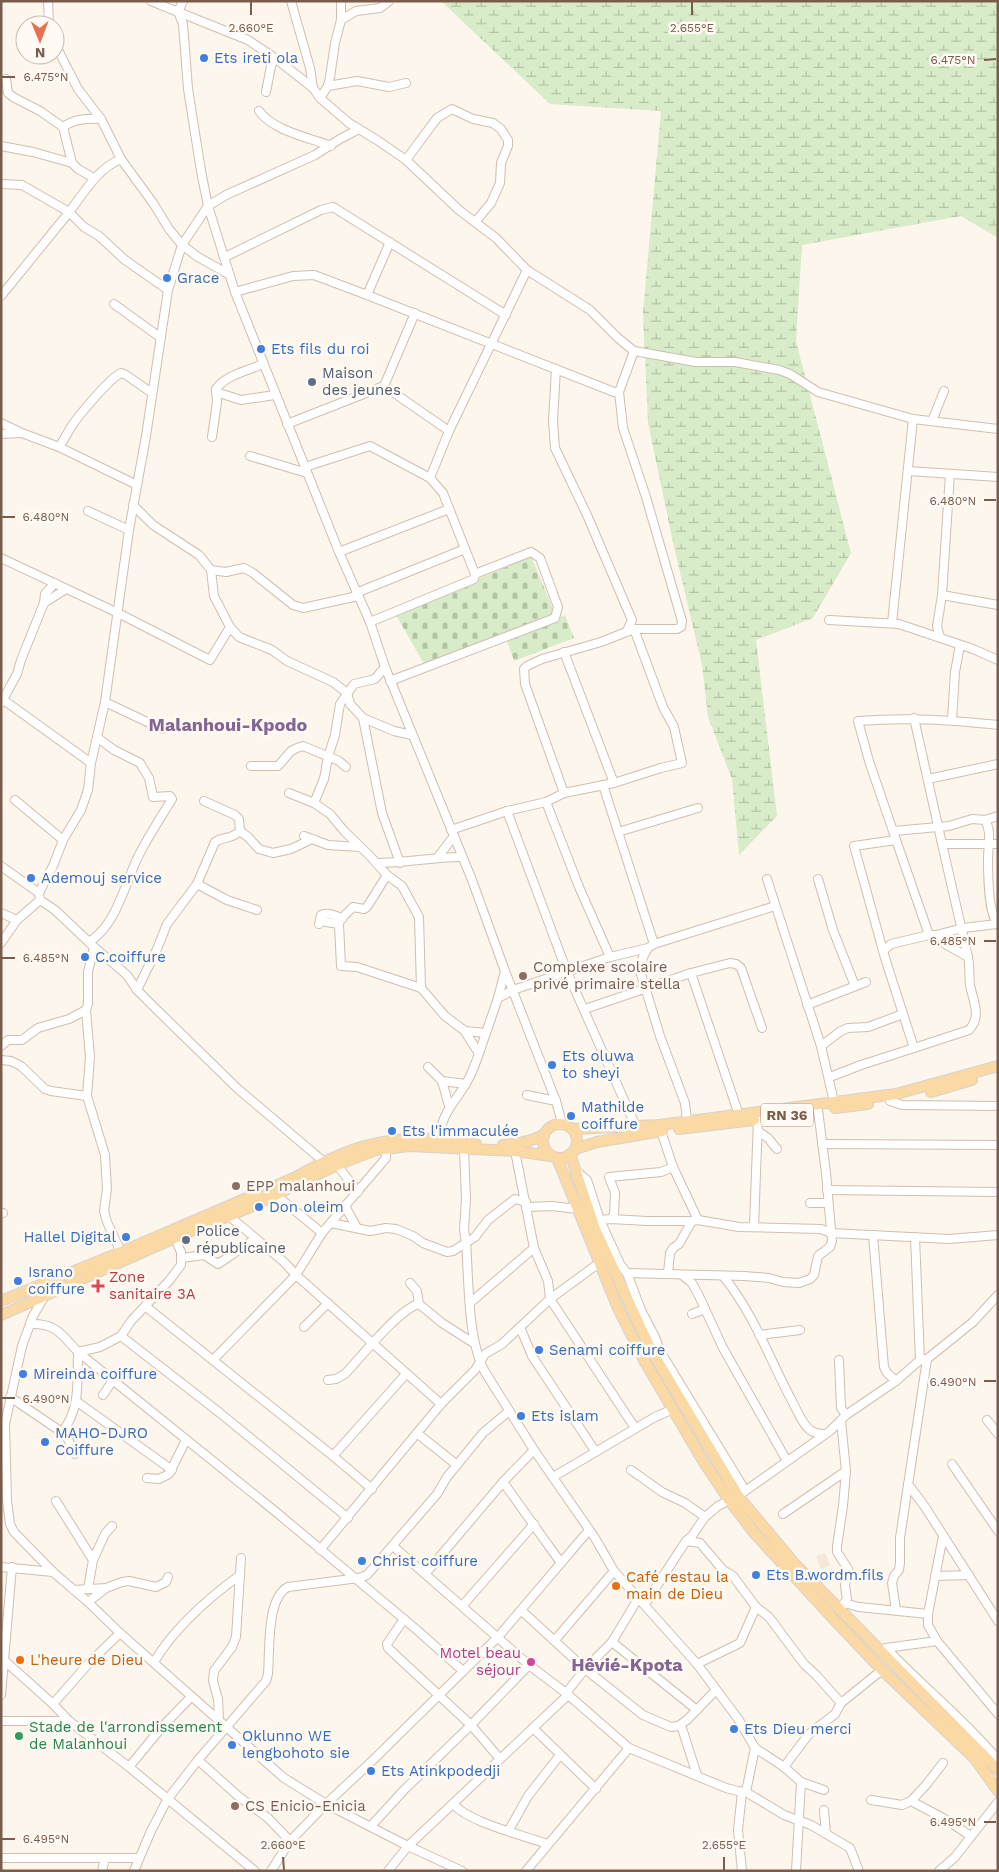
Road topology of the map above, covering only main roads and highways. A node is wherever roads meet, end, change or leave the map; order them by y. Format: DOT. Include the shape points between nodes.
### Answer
graph roads {
  1 [pos="998,1066"];
  2 [pos="998,1072"];
  3 [pos="573,1129"];
  4 [pos="543,1135"];
  5 [pos="572,1152"];
  6 [pos="554,1157"];
  7 [pos="2,1299"];
  8 [pos="1,1315"];
  9 [pos="737,1495"];
  10 [pos="998,1770"];
  11 [pos="998,1791"];
  1 -- 3 [label="main road, RN 36" via="896,1094 636,1127"];
  2 -- 5 [label="main road, RN 36" via="890,1101 661,1131 597,1142"];
  3 -- 4 [label="main road, RN 36" via="562,1124 551,1126"];
  3 -- 5 [label="main road" via="578,1140"];
  4 -- 6 [label="main road" via="544,1147"];
  4 -- 7 [label="main road" via="514,1144 484,1145 439,1139 368,1144 121,1252"];
  5 -- 6 [label="main road, RN 36" via="567,1157"];
  5 -- 9 [label="main road" via="574,1169 595,1229 651,1350"];
  6 -- 8 [label="main road, RN 36" via="515,1151 409,1146 386,1148 337,1165 229,1216"];
  6 -- 9 [label="main road" via="617,1306 641,1354 703,1461"];
  9 -- 10 [label="main road" via="795,1564 842,1607"];
  9 -- 11 [label="main road" via="755,1534 882,1670 975,1759"];
}
